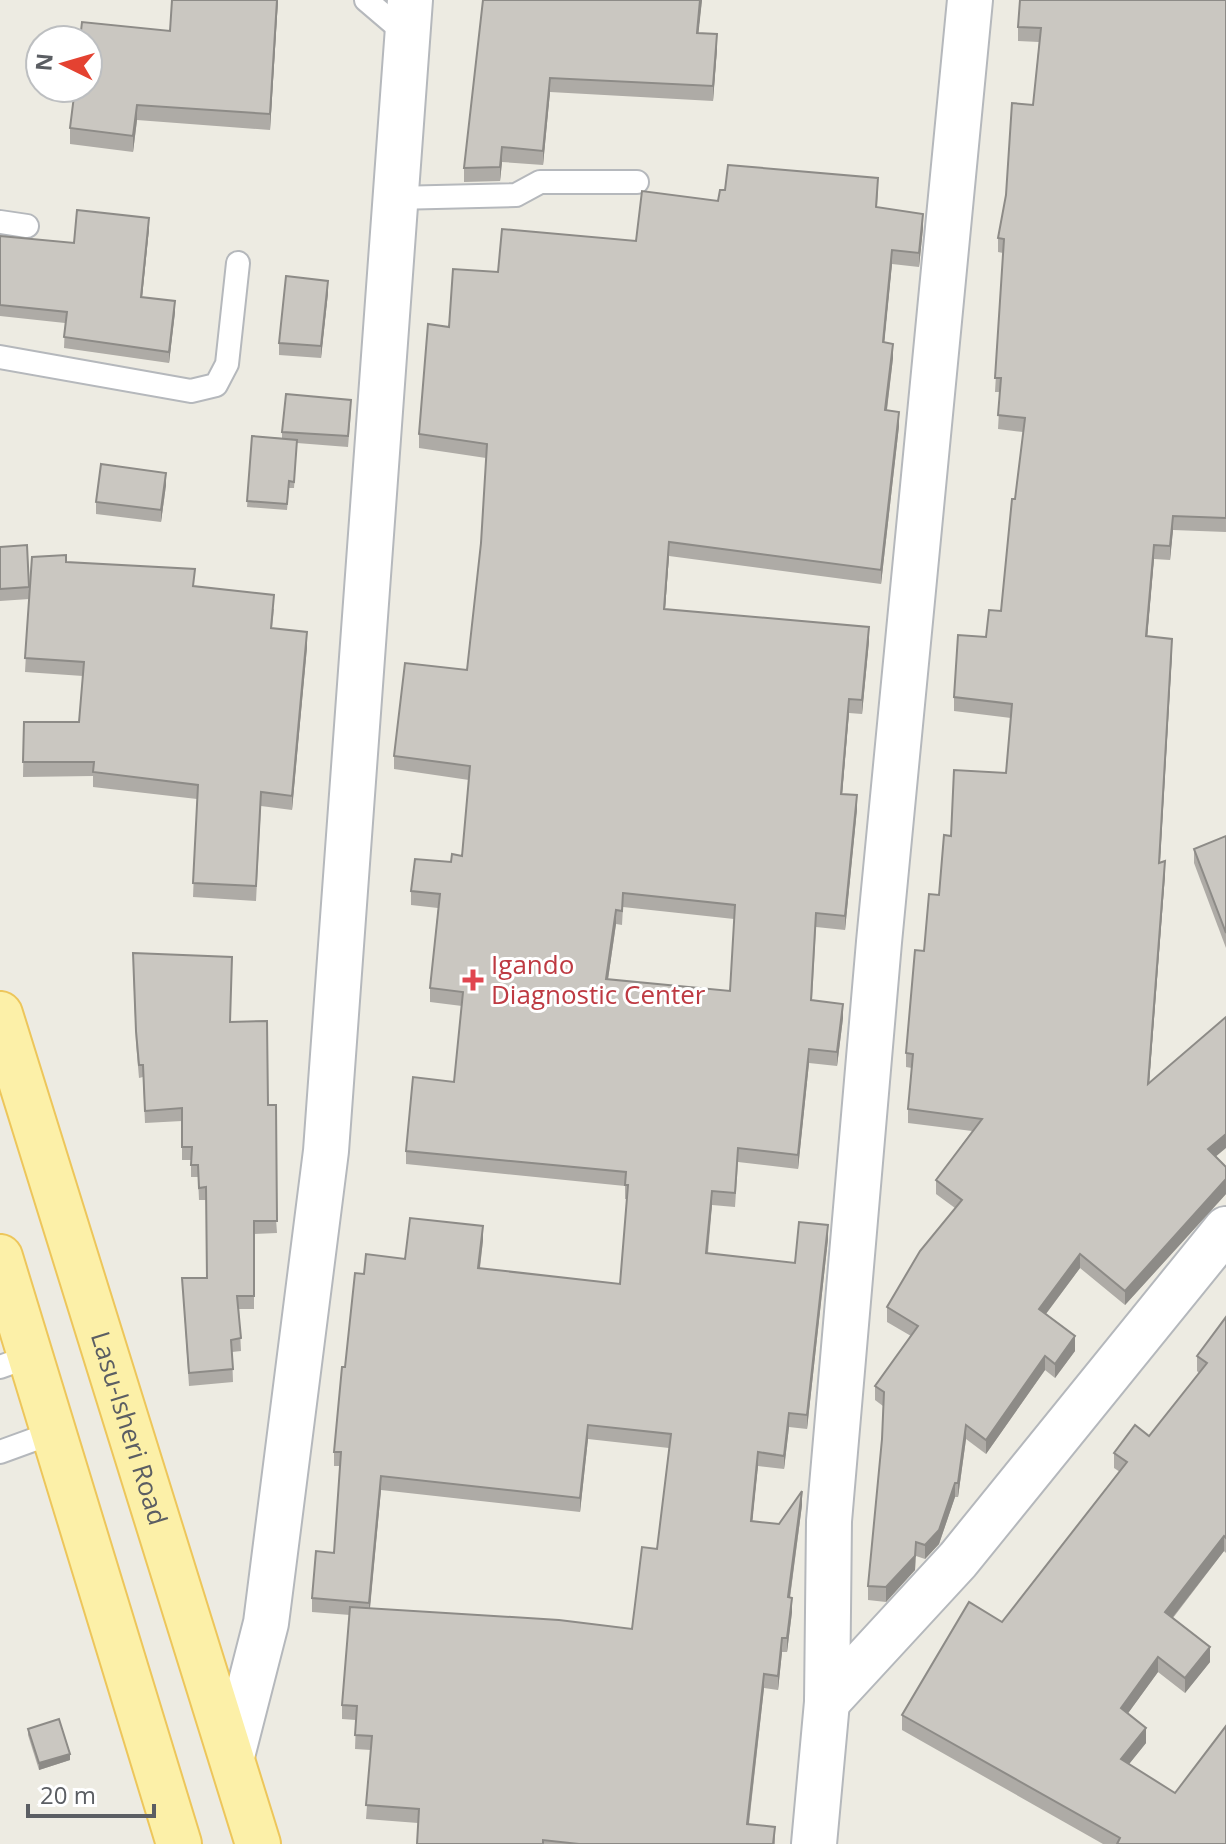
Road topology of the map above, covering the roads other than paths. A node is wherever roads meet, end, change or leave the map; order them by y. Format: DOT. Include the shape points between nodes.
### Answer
graph roads {
  1 [pos="366,0"];
  2 [pos="970,0"];
  3 [pos="409,18"];
  4 [pos="637,182"];
  5 [pos="394,198"];
  6 [pos="0,222"];
  7 [pos="27,226"];
  8 [pos="238,263"];
  9 [pos="0,357"];
  10 [pos="0,1014"];
  11 [pos="1226,1229"];
  12 [pos="0,1257"];
  13 [pos="15,1361"];
  14 [pos="55,1432"];
  15 [pos="0,1452"];
  16 [pos="827,1702"];
  17 [pos="232,1756"];
  18 [pos="179,1844"];
  19 [pos="258,1844"];
  20 [pos="814,1844"];
  1 -- 3 [label="lane"];
  2 -- 16 [label="street" via="880,926 829,1521"];
  3 -- 5 [label="street"];
  4 -- 5 [label="lane" via="540,182 516,195"];
  5 -- 17 [label="street" via="326,1151 266,1623"];
  6 -- 7 [label="lane"];
  8 -- 9 [label="lane" via="227,364 216,385 191,391"];
  10 -- 17 [label="main road, Lasu-Isheri Road"];
  11 -- 16 [label="street" via="958,1560"];
  12 -- 13 [label="main road"];
  13 -- 14 [label="main road"];
  14 -- 15 [label="lane"];
  14 -- 18 [label="main road"];
  16 -- 20 [label="street"];
  17 -- 19 [label="main road, Lasu-Isheri Road"];
}
